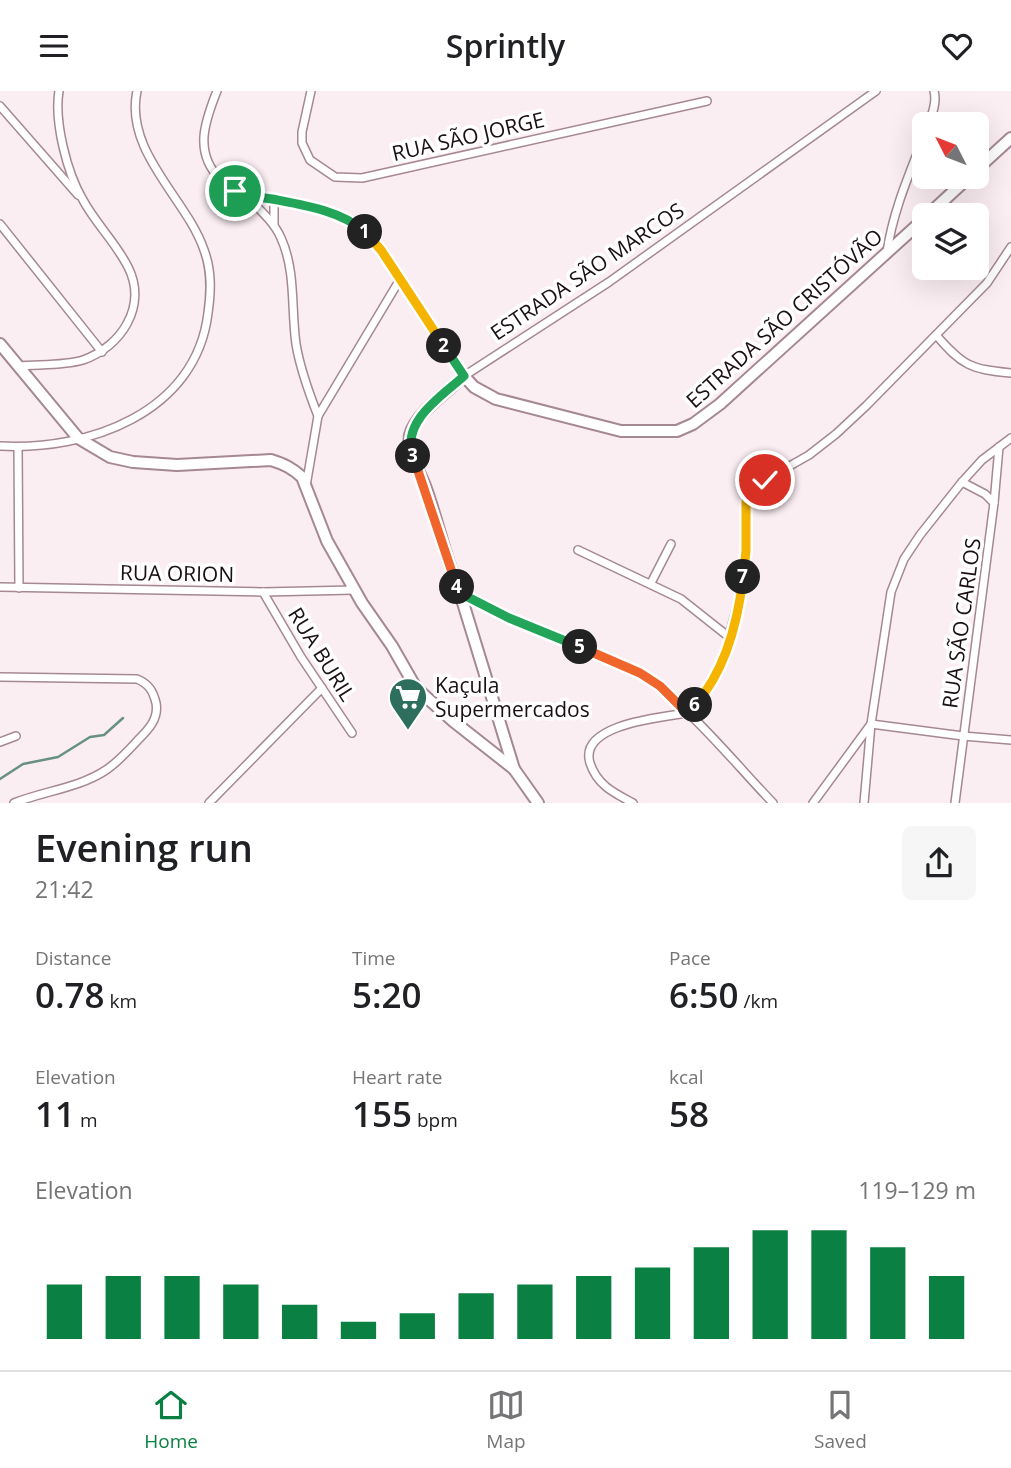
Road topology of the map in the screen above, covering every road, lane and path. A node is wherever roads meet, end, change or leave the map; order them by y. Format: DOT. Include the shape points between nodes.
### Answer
graph roads {
  1 [pos="60,91"];
  2 [pos="137,91"];
  3 [pos="218,91"];
  4 [pos="311,91"];
  5 [pos="876,91"];
  6 [pos="933,91"];
  7 [pos="707,101"];
  8 [pos="0,106"];
  9 [pos="932,112"];
  10 [pos="1011,138"];
  11 [pos="989,158"];
  12 [pos="912,166"];
  13 [pos="956,189"];
  14 [pos="246,196"];
  15 [pos="82,199"];
  16 [pos="274,200"];
  17 [pos="941,203"];
  18 [pos="0,224"];
  19 [pos="274,226"];
  20 [pos="912,230"];
  21 [pos="1011,247"];
  22 [pos="887,253"];
  23 [pos="399,281"];
  24 [pos="936,335"];
  25 [pos="0,344"];
  26 [pos="102,352"];
  27 [pos="18,366"];
  28 [pos="1011,373"];
  29 [pos="464,376"];
  30 [pos="318,416"];
  31 [pos="78,438"];
  32 [pos="1011,438"];
  33 [pos="0,446"];
  34 [pos="19,447"];
  35 [pos="999,447"];
  36 [pos="962,482"];
  37 [pos="306,487"];
  38 [pos="995,503"];
  39 [pos="671,544"];
  40 [pos="578,550"];
  41 [pos="651,583"];
  42 [pos="0,587"];
  43 [pos="19,588"];
  44 [pos="354,590"];
  45 [pos="263,592"];
  46 [pos="460,593"];
  47 [pos="729,637"];
  48 [pos="0,677"];
  49 [pos="322,688"];
  50 [pos="687,713"];
  51 [pos="871,723"];
  52 [pos="352,733"];
  53 [pos="16,736"];
  54 [pos="963,736"];
  55 [pos="1011,740"];
  56 [pos="0,742"];
  57 [pos="514,769"];
  58 [pos="14,803"];
  59 [pos="209,803"];
  60 [pos="538,803"];
  61 [pos="633,803"];
  62 [pos="773,803"];
  63 [pos="813,803"];
  64 [pos="864,803"];
  65 [pos="955,803"];
  1 -- 15 [label="street" via="59,125"];
  2 -- 31 [label="street" via="140,136 204,248 211,291 207,324 198,354 167,395 124,423"];
  3 -- 14 [label="street" via="203,129 203,147 216,175"];
  4 -- 7 [label="street, RUA SÃO JORGE" via="302,132 310,160 335,177 362,178"];
  5 -- 29 [label="street, ESTRADA SÃO MARCOS" via="609,282"];
  6 -- 9 [label="street"];
  8 -- 15 [label="street"];
  10 -- 11 [label="street"];
  12 -- 22 [label="street" via="898,201"];
  13 -- 17 [label="street, ESTRADA SÃO CRISTÓVÃO"];
  14 -- 16 [label="street"];
  14 -- 19 [label="street"];
  15 -- 26 [label="street" via="115,245 134,284 131,318"];
  16 -- 19 [label="street"];
  16 -- 23 [label="street" via="330,213 361,228"];
  18 -- 26 [label="street"];
  19 -- 30 [label="street" via="289,264 296,343"];
  20 -- 22 [label="street, ESTRADA SÃO CRISTÓVÃO"];
  21 -- 24 [label="street" via="987,283"];
  22 -- 29 [label="street, ESTRADA SÃO CRISTÓVÃO" via="720,404 677,431 621,431 552,414 485,394"];
  23 -- 29 [label="street"];
  23 -- 30 [label="street"];
  24 -- 28 [label="street" via="964,363"];
  24 -- 47 [label="street" via="836,434 751,494 746,502 742,586"];
  25 -- 27 [label="street"];
  26 -- 27 [label="street" via="80,361"];
  27 -- 31 [label="street"];
  29 -- 46 [label="street, ESTRADA SÃO MARCOS" via="415,423 410,435 411,450"];
  30 -- 37 [label="street"];
  31 -- 34 [label="street"];
  31 -- 37 [label="street" via="110,457 133,463 271,460 294,470"];
  32 -- 35 [label="street"];
  33 -- 34 [label="street"];
  34 -- 43 [label="street"];
  35 -- 36 [label="street"];
  35 -- 38 [label="street, RUA SÃO CARLOS"];
  36 -- 38 [label="street"];
  36 -- 51 [label="street" via="920,535 897,575"];
  37 -- 44 [label="street" via="327,541"];
  38 -- 54 [label="street, RUA SÃO CARLOS"];
  39 -- 41 [label="street"];
  40 -- 41 [label="street"];
  41 -- 47 [label="street" via="691,606"];
  42 -- 43 [label="street, RUA ORION"];
  43 -- 45 [label="street, RUA ORION"];
  44 -- 45 [label="street, RUA ORION"];
  44 -- 57 [label="street" via="416,688"];
  45 -- 49 [label="street, RUA BURIL"];
  46 -- 50 [label="street" via="640,673"];
  46 -- 57 [label="street, ESTRADA SÃO MARCOS"];
  47 -- 50 [label="street" via="714,680"];
  48 -- 58 [label="street" via="137,679 153,691 157,707 144,734 106,770"];
  49 -- 52 [label="street, RUA BURIL"];
  49 -- 59 [label="street"];
  50 -- 61 [label="street" via="617,727 592,744 588,756 593,773 603,785"];
  50 -- 62 [label="street"];
  51 -- 54 [label="street"];
  51 -- 63 [label="street"];
  51 -- 64 [label="street"];
  53 -- 56 [label="street"];
  54 -- 55 [label="street"];
  54 -- 65 [label="street, RUA SÃO CARLOS"];
  57 -- 60 [label="street"];
}
